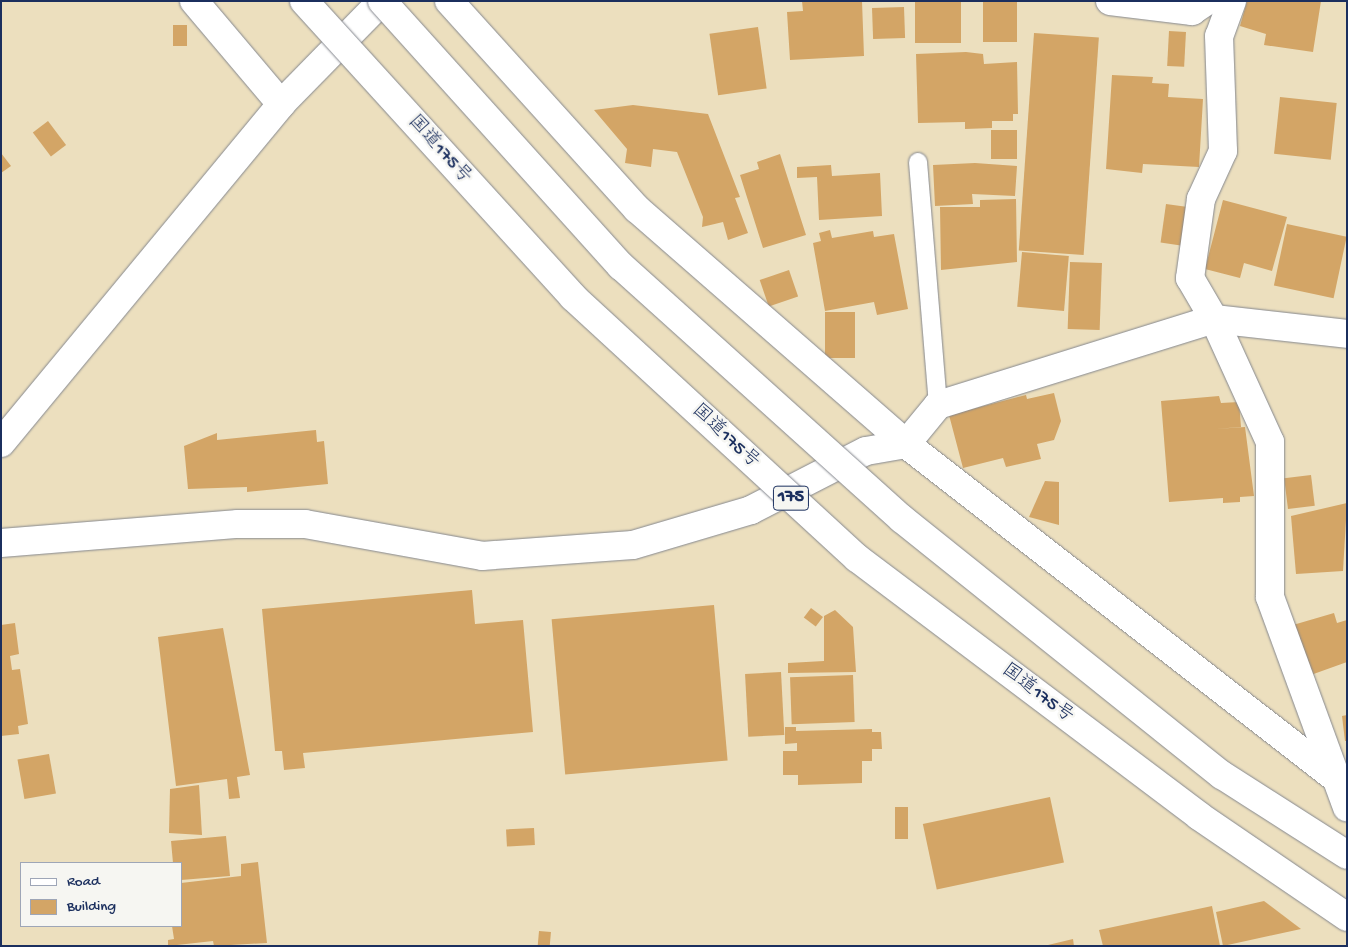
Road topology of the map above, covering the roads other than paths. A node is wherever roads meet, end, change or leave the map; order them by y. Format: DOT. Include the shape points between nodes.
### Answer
graph roads {
  1 [pos="194,1"];
  2 [pos="304,1"];
  3 [pos="382,1"];
  4 [pos="449,1"];
  5 [pos="1110,1"];
  6 [pos="1207,1"];
  7 [pos="1232,1"];
  8 [pos="281,104"];
  9 [pos="918,162"];
  10 [pos="1214,318"];
  11 [pos="1347,334"];
  12 [pos="938,405"];
  13 [pos="1,443"];
  14 [pos="906,444"];
  15 [pos="1,543"];
  16 [pos="1345,793"];
  17 [pos="1347,855"];
  18 [pos="1347,917"];
  1 -- 8 [label="main road"];
  2 -- 18 [label="main road, 国道175号 / 175, bridge" via="573,298 857,558 1199,816"];
  3 -- 8 [label="main road"];
  3 -- 17 [label="main road, bridge" via="620,266 894,512 1222,775"];
  4 -- 14 [label="main road" via="637,210"];
  5 -- 6 [label="main road" via="1192,10"];
  7 -- 10 [label="main road" via="1219,36 1223,151 1201,199 1190,278"];
  8 -- 13 [label="main road"];
  9 -- 12 [label="lane"];
  10 -- 11 [label="main road"];
  10 -- 12 [label="main road"];
  10 -- 16 [label="main road" via="1270,442 1270,597"];
  12 -- 14 [label="main road"];
  14 -- 15 [label="main road" via="866,450 751,510 633,545 482,556 305,524 238,524"];
  14 -- 16 [label="main road"];
}
